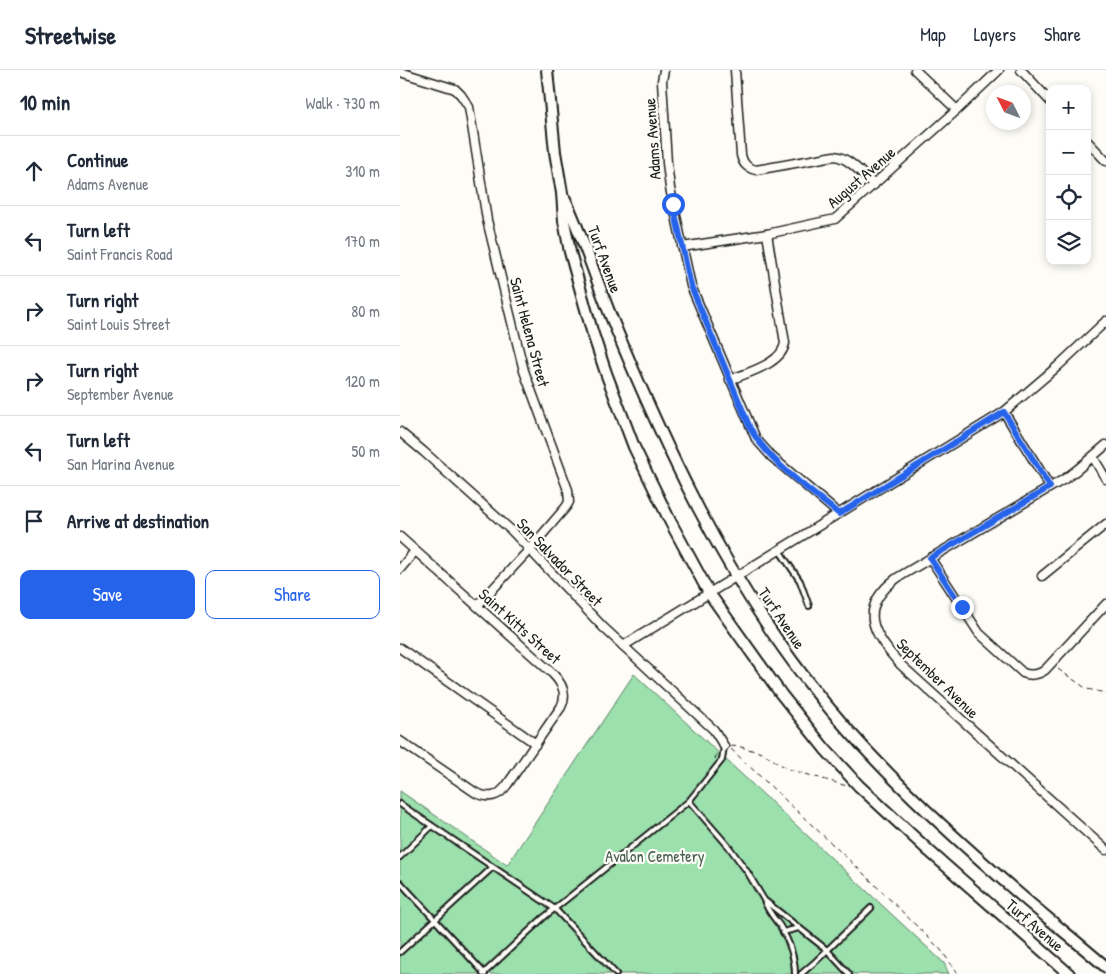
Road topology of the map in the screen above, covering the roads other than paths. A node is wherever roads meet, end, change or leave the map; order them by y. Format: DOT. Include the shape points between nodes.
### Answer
graph roads {
  1 [pos="546,70"];
  2 [pos="664,70"];
  3 [pos="735,70"];
  4 [pos="915,70"];
  5 [pos="999,70"];
  6 [pos="1021,70"];
  7 [pos="400,72"];
  8 [pos="1046,97"];
  9 [pos="957,110"];
  10 [pos="1091,145"];
  11 [pos="1106,161"];
  12 [pos="874,185"];
  13 [pos="562,193"];
  14 [pos="768,234"];
  15 [pos="682,247"];
  16 [pos="1106,321"];
  17 [pos="730,380"];
  18 [pos="1004,412"];
  19 [pos="400,432"];
  20 [pos="1106,445"];
  21 [pos="1094,457"];
  22 [pos="1106,478"];
  23 [pos="1050,487"];
  24 [pos="839,514"];
  25 [pos="1106,524"];
  26 [pos="400,537"];
  27 [pos="530,549"];
  28 [pos="778,550"];
  29 [pos="415,551"];
  30 [pos="930,558"];
  31 [pos="400,569"];
  32 [pos="736,576"];
  33 [pos="1042,576"];
  34 [pos="710,593"];
  35 [pos="1106,604"];
  36 [pos="477,606"];
  37 [pos="809,606"];
  38 [pos="623,646"];
  39 [pos="400,648"];
  40 [pos="400,741"];
  41 [pos="536,744"];
  42 [pos="724,746"];
  43 [pos="689,801"];
  44 [pos="400,804"];
  45 [pos="432,826"];
  46 [pos="1106,850"];
  47 [pos="400,857"];
  48 [pos="493,867"];
  49 [pos="400,882"];
  50 [pos="764,900"];
  51 [pos="870,908"];
  52 [pos="555,909"];
  53 [pos="435,920"];
  54 [pos="800,928"];
  55 [pos="783,932"];
  56 [pos="827,950"];
  57 [pos="400,952"];
  58 [pos="1106,967"];
  59 [pos="484,974"];
  60 [pos="616,974"];
  61 [pos="795,974"];
  62 [pos="801,974"];
  63 [pos="849,974"];
  64 [pos="1069,974"];
  1 -- 13 [label="main road, Turf Avenue"];
  2 -- 15 [label="street, Adams Avenue" via="667,162"];
  3 -- 12 [label="street" via="741,155 750,169 840,157"];
  4 -- 9 [label="street"];
  5 -- 9 [label="street, August Avenue"];
  6 -- 8 [label="street"];
  7 -- 27 [label="street, Saint Helena Street" via="455,90 471,112 488,220 524,371 568,490 566,507"];
  9 -- 12 [label="street, August Avenue"];
  10 -- 11 [label="street"];
  12 -- 14 [label="street, August Avenue" via="835,219"];
  13 -- 32 [label="main road, Turf Avenue" via="660,430"];
  13 -- 34 [label="main road, Turf Avenue" via="570,252 606,373 651,483"];
  14 -- 15 [label="street, August Avenue"];
  14 -- 17 [label="street" via="786,343 774,360"];
  15 -- 17 [label="street, Adams Avenue" via="693,293"];
  16 -- 18 [label="street"];
  17 -- 24 [label="street, Adams Avenue" via="750,428 763,448"];
  18 -- 23 [label="street"];
  18 -- 24 [label="street"];
  19 -- 27 [label="street, San Salvador Street"];
  20 -- 21 [label="street, September Avenue"];
  21 -- 22 [label="street"];
  21 -- 23 [label="street, September Avenue"];
  23 -- 30 [label="street, September Avenue"];
  24 -- 28 [label="street"];
  25 -- 33 [label="street"];
  26 -- 29 [label="street, Saint Kitts Street"];
  27 -- 36 [label="street, Saint Helena Street"];
  27 -- 38 [label="street, San Salvador Street"];
  28 -- 32 [label="street"];
  28 -- 37 [label="lane" via="800,581"];
  29 -- 31 [label="street"];
  29 -- 36 [label="street, Saint Kitts Street"];
  30 -- 35 [label="street" via="979,633 1028,675 1040,674 1051,664"];
  30 -- 46 [label="street, September Avenue" via="884,587 872,613 874,630 901,665"];
  32 -- 34 [label="street"];
  32 -- 58 [label="main road, Turf Avenue" via="805,678 859,742 918,803 988,867"];
  34 -- 38 [label="street"];
  34 -- 64 [label="main road, Turf Avenue" via="781,694 859,786"];
  36 -- 41 [label="street, Saint Kitts Street" via="552,673 563,688 564,702"];
  38 -- 42 [label="street, San Salvador Street" via="714,730"];
  39 -- 41 [label="street"];
  40 -- 41 [label="street, Saint Kitts Street" via="476,793 492,798 504,790"];
  42 -- 43 [label="lane" via="722,760"];
  43 -- 50 [label="lane" via="739,860"];
  43 -- 52 [label="lane"];
  44 -- 45 [label="lane"];
  45 -- 47 [label="lane"];
  45 -- 48 [label="lane"];
  48 -- 52 [label="lane"];
  48 -- 53 [label="lane"];
  49 -- 53 [label="lane"];
  50 -- 54 [label="lane"];
  50 -- 55 [label="lane"];
  51 -- 56 [label="lane"];
  52 -- 59 [label="lane"];
  52 -- 60 [label="lane"];
  53 -- 57 [label="lane"];
  53 -- 59 [label="lane"];
  54 -- 55 [label="lane"];
  54 -- 56 [label="lane"];
  55 -- 61 [label="lane" via="791,947"];
  56 -- 62 [label="lane"];
  56 -- 63 [label="lane"];
}
